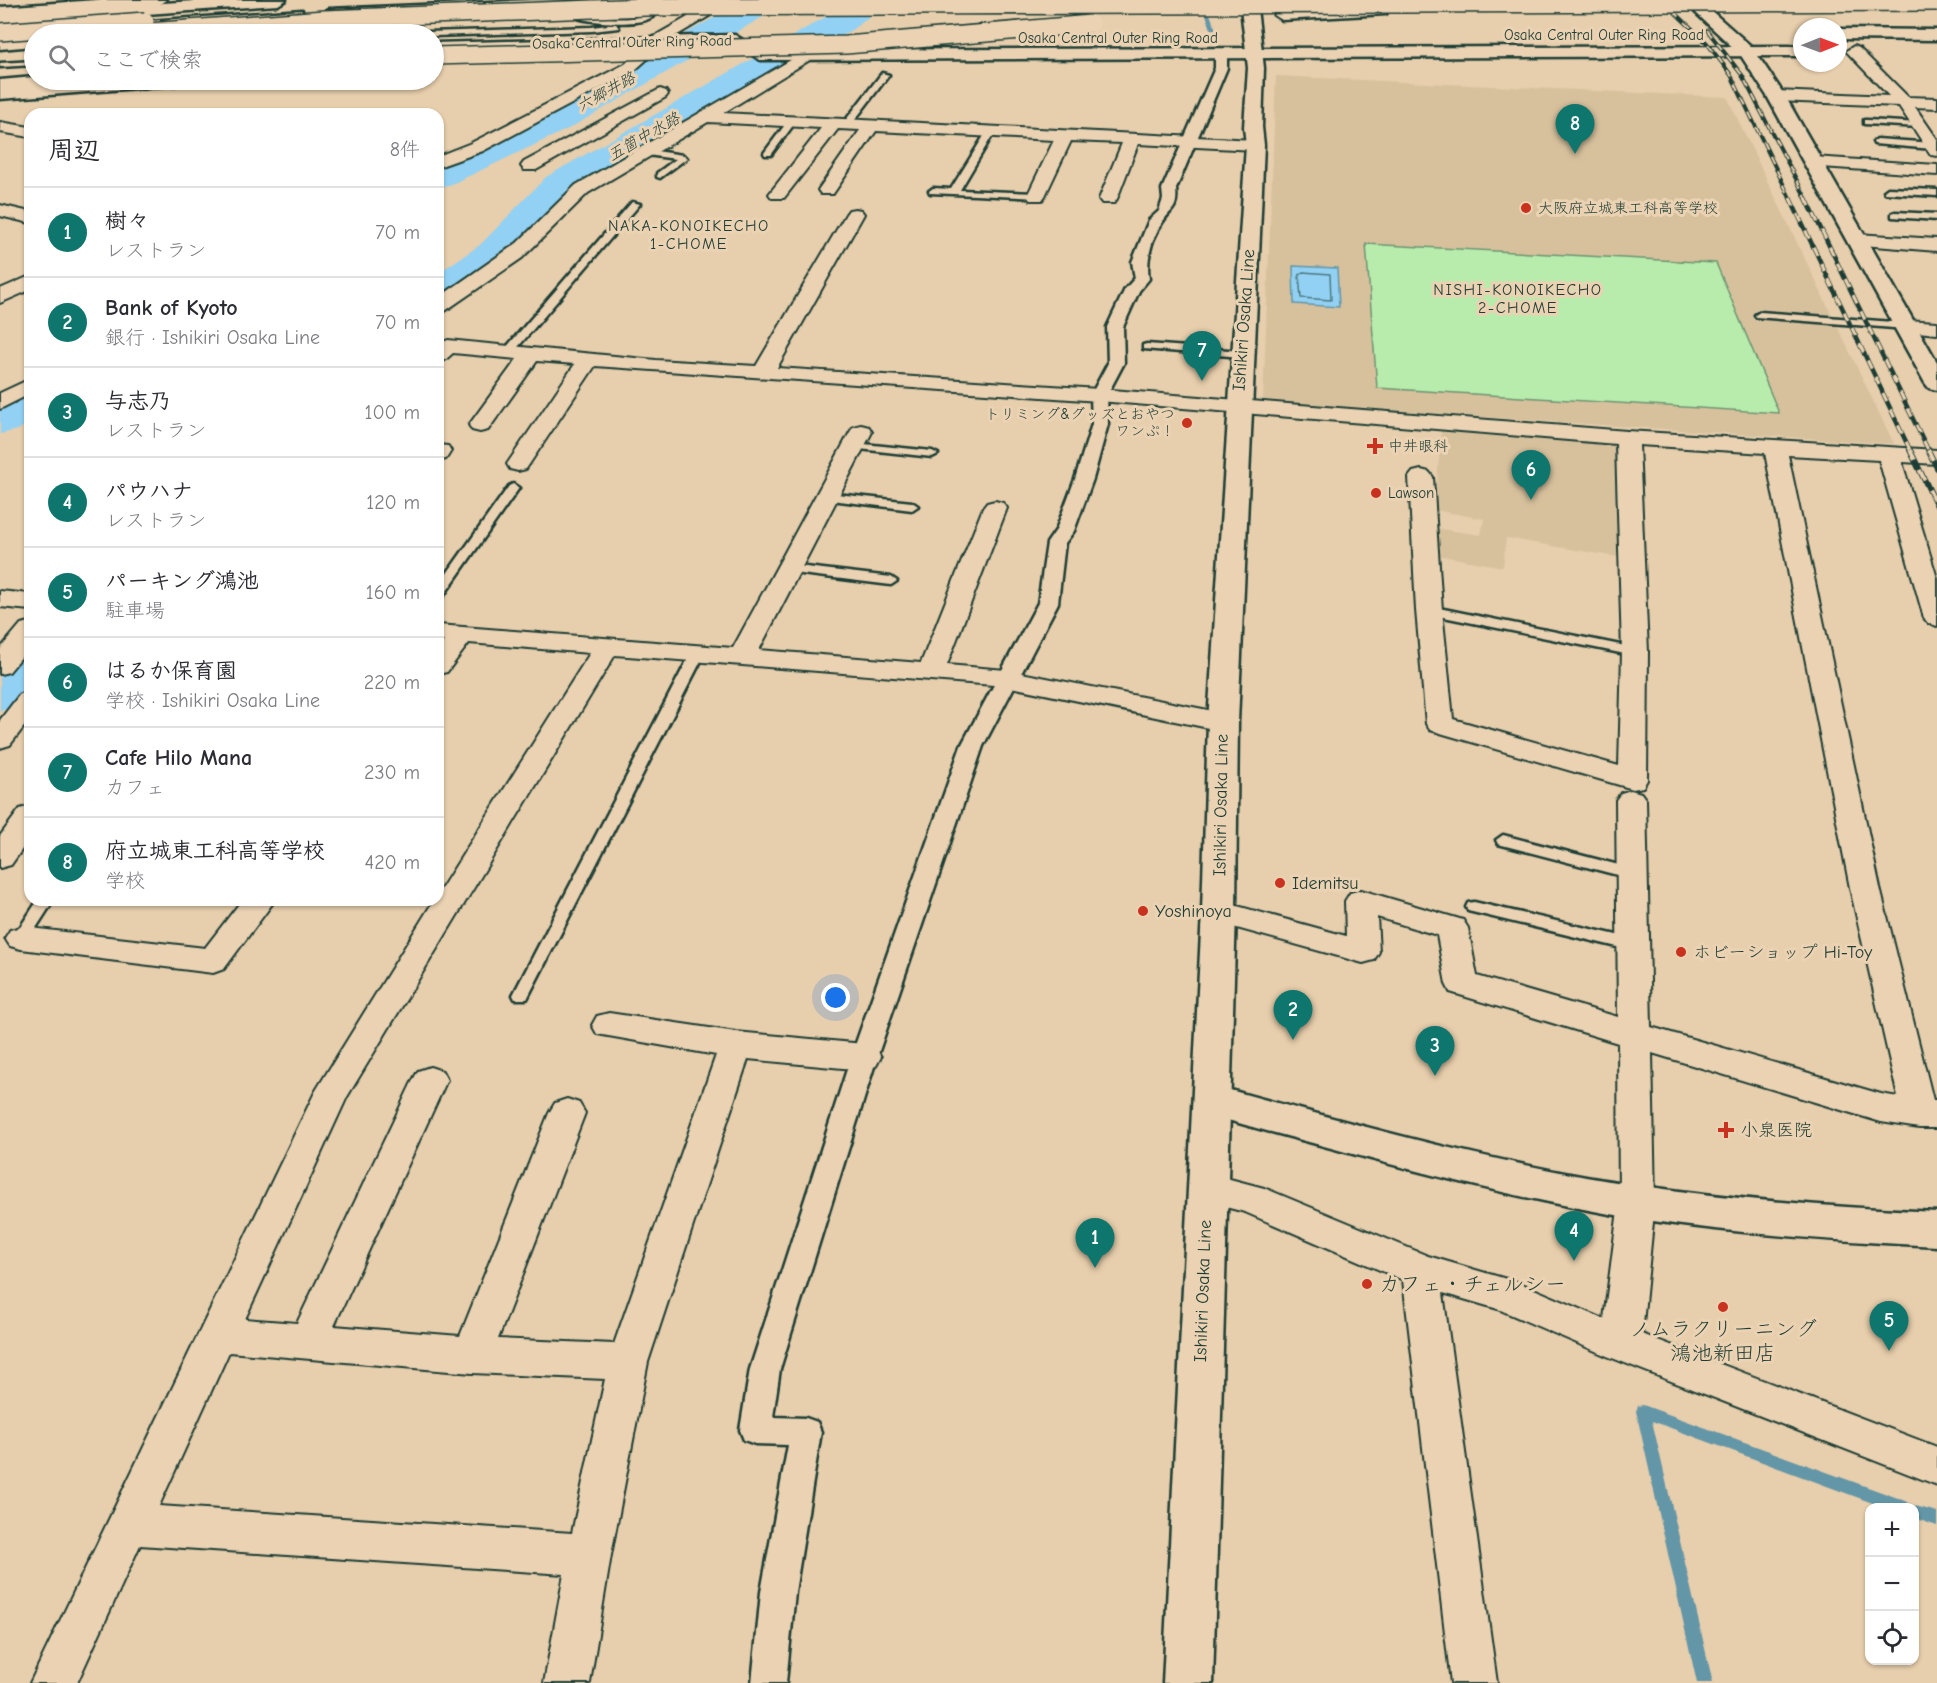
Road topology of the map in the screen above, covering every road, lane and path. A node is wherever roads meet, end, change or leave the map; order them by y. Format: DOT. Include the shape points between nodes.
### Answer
graph roads {
  1 [pos="84,0"];
  2 [pos="158,0"];
  3 [pos="278,0"];
  4 [pos="488,0"];
  5 [pos="581,0"];
  6 [pos="655,0"];
  7 [pos="729,0"];
  8 [pos="1248,0"];
  9 [pos="1690,0"];
  10 [pos="255,2"];
  11 [pos="1937,2"];
  12 [pos="1640,3"];
  13 [pos="0,7"];
  14 [pos="0,12"];
  15 [pos="0,19"];
  16 [pos="636,19"];
  17 [pos="179,20"];
  18 [pos="1140,21"];
  19 [pos="1107,23"];
  20 [pos="117,24"];
  21 [pos="117,24"];
  22 [pos="129,24"];
  23 [pos="214,24"];
  24 [pos="256,24"];
  25 [pos="338,24"];
  26 [pos="24,31"];
  27 [pos="24,31"];
  28 [pos="0,33"];
  29 [pos="444,34"];
  30 [pos="1847,34"];
  31 [pos="1693,35"];
  32 [pos="1729,35"];
  33 [pos="1937,35"];
  34 [pos="1290,37"];
  35 [pos="659,41"];
  36 [pos="24,42"];
  37 [pos="1748,43"];
  38 [pos="0,44"];
  39 [pos="1253,45"];
  40 [pos="444,48"];
  41 [pos="1793,50"];
  42 [pos="1847,51"];
  43 [pos="1937,51"];
  44 [pos="1847,52"];
  45 [pos="1221,53"];
  46 [pos="806,55"];
  47 [pos="444,56"];
  48 [pos="645,56"];
  49 [pos="24,64"];
  50 [pos="444,64"];
  51 [pos="0,65"];
  52 [pos="885,75"];
  53 [pos="24,76"];
  54 [pos="0,78"];
  55 [pos="24,83"];
  56 [pos="0,85"];
  57 [pos="50,90"];
  58 [pos="0,94"];
  59 [pos="660,94"];
  60 [pos="1776,96"];
  61 [pos="1904,102"];
  62 [pos="1937,103"];
  63 [pos="629,111"];
  64 [pos="648,116"];
  65 [pos="793,120"];
  66 [pos="686,121"];
  67 [pos="1867,122"];
  68 [pos="841,123"];
  69 [pos="872,124"];
  70 [pos="1920,125"];
  71 [pos="2,129"];
  72 [pos="24,131"];
  73 [pos="991,131"];
  74 [pos="1065,135"];
  75 [pos="1132,138"];
  76 [pos="1191,142"];
  77 [pos="1877,142"];
  78 [pos="1934,144"];
  79 [pos="1255,145"];
  80 [pos="643,152"];
  81 [pos="768,153"];
  82 [pos="444,160"];
  83 [pos="1813,162"];
  84 [pos="530,166"];
  85 [pos="1937,170"];
  86 [pos="660,176"];
  87 [pos="827,190"];
  88 [pos="933,191"];
  89 [pos="1888,191"];
  90 [pos="954,192"];
  91 [pos="1937,193"];
  92 [pos="778,194"];
  93 [pos="1036,196"];
  94 [pos="1108,199"];
  95 [pos="635,204"];
  96 [pos="0,210"];
  97 [pos="855,214"];
  98 [pos="1895,215"];
  99 [pos="24,216"];
  100 [pos="1937,218"];
  101 [pos="1857,240"];
  102 [pos="1937,245"];
  103 [pos="24,285"];
  104 [pos="0,297"];
  105 [pos="444,303"];
  106 [pos="1760,315"];
  107 [pos="1906,326"];
  108 [pos="1937,328"];
  109 [pos="1148,347"];
  110 [pos="444,348"];
  111 [pos="508,352"];
  112 [pos="531,354"];
  113 [pos="1242,354"];
  114 [pos="589,359"];
  115 [pos="764,373"];
  116 [pos="1937,383"];
  117 [pos="24,388"];
  118 [pos="1099,395"];
  119 [pos="0,402"];
  120 [pos="1239,408"];
  121 [pos="480,425"];
  122 [pos="1628,438"];
  123 [pos="858,439"];
  124 [pos="1775,447"];
  125 [pos="932,454"];
  126 [pos="1889,455"];
  127 [pos="1937,457"];
  128 [pos="518,464"];
  129 [pos="1422,477"];
  130 [pos="513,488"];
  131 [pos="826,497"];
  132 [pos="912,506"];
  133 [pos="995,508"];
  134 [pos="789,568"];
  135 [pos="891,581"];
  136 [pos="444,586"];
  137 [pos="0,599"];
  138 [pos="24,601"];
  139 [pos="1429,610"];
  140 [pos="1937,618"];
  141 [pos="450,634"];
  142 [pos="24,637"];
  143 [pos="607,646"];
  144 [pos="444,650"];
  145 [pos="1635,652"];
  146 [pos="698,653"];
  147 [pos="742,657"];
  148 [pos="0,666"];
  149 [pos="931,672"];
  150 [pos="1006,678"];
  151 [pos="24,708"];
  152 [pos="1223,722"];
  153 [pos="0,740"];
  154 [pos="1632,801"];
  155 [pos="24,824"];
  156 [pos="1503,840"];
  157 [pos="0,858"];
  158 [pos="1633,874"];
  159 [pos="42,906"];
  160 [pos="255,906"];
  161 [pos="1474,907"];
  162 [pos="1219,912"];
  163 [pos="21,938"];
  164 [pos="1634,945"];
  165 [pos="522,995"];
  166 [pos="609,1024"];
  167 [pos="1635,1035"];
  168 [pos="736,1045"];
  169 [pos="864,1057"];
  170 [pos="430,1080"];
  171 [pos="1212,1100"];
  172 [pos="567,1113"];
  173 [pos="1928,1114"];
  174 [pos="1207,1188"];
  175 [pos="1637,1202"];
  176 [pos="1937,1229"];
  177 [pos="1421,1270"];
  178 [pos="218,1334"];
  179 [pos="308,1341"];
  180 [pos="1621,1344"];
  181 [pos="472,1355"];
  182 [pos="628,1362"];
  183 [pos="1937,1466"];
  184 [pos="128,1524"];
  185 [pos="589,1556"];
  186 [pos="53,1683"];
  187 [pos="567,1683"];
  188 [pos="769,1683"];
  189 [pos="1188,1683"];
  190 [pos="1474,1683"];
  1 -- 13 [label="main road"];
  2 -- 14 [label="main road"];
  3 -- 10 [label="main road"];
  4 -- 21 [label="main road, bridge"];
  5 -- 17 [label="lane"];
  6 -- 16 [label="lane" via="660,9"];
  7 -- 35 [label="street"];
  8 -- 39 [label="main road, Ishikiri Osaka Line"];
  9 -- 32 [label="main road"];
  10 -- 15 [label="main road"];
  10 -- 20 [label="lane"];
  11 -- 12 [label="main road, bridge"];
  12 -- 18 [label="main road, bridge"];
  12 -- 24 [label="main road, bridge" via="646,7"];
  16 -- 25 [label="lane" via="489,16"];
  16 -- 29 [label="lane" via="592,29"];
  17 -- 22 [label="lane"];
  17 -- 23 [label="lane"];
  19 -- 47 [label="main road, bridge" via="846,45"];
  26 -- 28 [label="main road, bridge"];
  27 -- 28 [label="lane"];
  30 -- 33 [label="main road"];
  31 -- 32 [label="main road, Osaka Central Outer Ring Road"];
  32 -- 37 [label="main road"];
  34 -- 39 [label="main road, Osaka Central Outer Ring Road"];
  35 -- 39 [label="main road, Osaka Central Outer Ring Road" via="830,39"];
  35 -- 40 [label="main road, Osaka Central Outer Ring Road"];
  35 -- 48 [label="street"];
  36 -- 38 [label="main road"];
  37 -- 39 [label="main road"];
  37 -- 41 [label="main road"];
  37 -- 60 [label="main road"];
  39 -- 45 [label="main road"];
  39 -- 79 [label="main road, Ishikiri Osaka Line"];
  42 -- 43 [label="main road"];
  44 -- 61 [label="street"];
  45 -- 46 [label="main road"];
  45 -- 76 [label="street" via="1221,68"];
  46 -- 48 [label="main road"];
  46 -- 66 [label="street"];
  48 -- 50 [label="main road"];
  48 -- 82 [label="street" via="477,147"];
  49 -- 51 [label="lane"];
  52 -- 68 [label="lane"];
  53 -- 54 [label="main road"];
  55 -- 56 [label="main road"];
  57 -- 58 [label="main road"];
  59 -- 63 [label="street"];
  60 -- 61 [label="street"];
  60 -- 83 [label="main road"];
  61 -- 62 [label="street"];
  61 -- 70 [label="street"];
  63 -- 64 [label="street"];
  63 -- 84 [label="street"];
  65 -- 66 [label="street"];
  65 -- 68 [label="street"];
  65 -- 81 [label="lane"];
  66 -- 80 [label="street"];
  67 -- 70 [label="lane"];
  68 -- 69 [label="street"];
  68 -- 92 [label="street"];
  69 -- 73 [label="street"];
  69 -- 87 [label="street"];
  70 -- 78 [label="street"];
  71 -- 72 [label="street"];
  73 -- 74 [label="street"];
  73 -- 90 [label="lane"];
  74 -- 75 [label="street"];
  74 -- 93 [label="street"];
  75 -- 76 [label="street"];
  75 -- 94 [label="street"];
  76 -- 79 [label="street"];
  76 -- 118 [label="street" via="1169,189 1165,213 1156,220 1139,262 1142,279 1132,289 1115,327 1116,363"];
  77 -- 78 [label="lane"];
  79 -- 113 [label="main road, Ishikiri Osaka Line"];
  80 -- 86 [label="lane" via="684,158"];
  80 -- 105 [label="street" via="582,189 515,255"];
  83 -- 85 [label="street"];
  83 -- 101 [label="main road"];
  88 -- 90 [label="lane"];
  89 -- 91 [label="lane"];
  90 -- 93 [label="lane"];
  95 -- 111 [label="lane"];
  96 -- 99 [label="street"];
  97 -- 115 [label="street"];
  98 -- 100 [label="lane"];
  101 -- 102 [label="street"];
  101 -- 107 [label="main road"];
  103 -- 104 [label="street"];
  106 -- 107 [label="lane"];
  107 -- 108 [label="street"];
  107 -- 116 [label="main road"];
  109 -- 113 [label="lane"];
  110 -- 111 [label="street"];
  111 -- 112 [label="street"];
  112 -- 114 [label="street"];
  112 -- 121 [label="street"];
  113 -- 120 [label="main road, Ishikiri Osaka Line"];
  114 -- 115 [label="street"];
  114 -- 128 [label="street"];
  115 -- 118 [label="street"];
  117 -- 119 [label="street"];
  118 -- 120 [label="street"];
  118 -- 150 [label="street" via="1100,424 1065,531 1056,543 1048,603"];
  120 -- 122 [label="street"];
  120 -- 152 [label="main road, Ishikiri Osaka Line"];
  122 -- 124 [label="street"];
  122 -- 145 [label="street"];
  123 -- 125 [label="lane"];
  123 -- 131 [label="street"];
  124 -- 126 [label="street"];
  124 -- 173 [label="street" via="1865,888"];
  126 -- 127 [label="street"];
  126 -- 140 [label="street"];
  129 -- 139 [label="street"];
  130 -- 136 [label="lane"];
  131 -- 132 [label="lane"];
  131 -- 134 [label="street"];
  133 -- 149 [label="street"];
  134 -- 135 [label="lane"];
  134 -- 147 [label="street"];
  137 -- 138 [label="street"];
  139 -- 145 [label="lane"];
  139 -- 145 [label="street" via="1440,724 1633,780"];
  141 -- 143 [label="street"];
  141 -- 144 [label="street"];
  142 -- 148 [label="street"];
  143 -- 146 [label="street"];
  143 -- 178 [label="street" via="332,1092"];
  146 -- 147 [label="street"];
  146 -- 165 [label="lane"];
  147 -- 149 [label="street"];
  149 -- 150 [label="street"];
  150 -- 152 [label="street"];
  150 -- 169 [label="street" via="972,746"];
  151 -- 153 [label="street"];
  152 -- 162 [label="main road, Ishikiri Osaka Line"];
  154 -- 158 [label="street"];
  155 -- 157 [label="street"];
  156 -- 158 [label="lane"];
  158 -- 164 [label="street"];
  159 -- 163 [label="lane"];
  160 -- 163 [label="street" via="213,961"];
  161 -- 164 [label="lane"];
  162 -- 167 [label="street" via="1363,952 1361,901 1452,928 1462,984"];
  162 -- 171 [label="main road, Ishikiri Osaka Line"];
  164 -- 167 [label="street"];
  166 -- 168 [label="street"];
  167 -- 173 [label="street" via="1881,1108"];
  167 -- 175 [label="street"];
  168 -- 169 [label="street"];
  168 -- 182 [label="street"];
  169 -- 188 [label="street" via="765,1370 755,1430 806,1432 778,1592"];
  170 -- 179 [label="street"];
  171 -- 174 [label="main road, Ishikiri Osaka Line"];
  171 -- 175 [label="main road" via="1402,1153"];
  172 -- 181 [label="street"];
  174 -- 177 [label="street" via="1251,1198"];
  174 -- 189 [label="main road, Ishikiri Osaka Line"];
  175 -- 176 [label="main road" via="1799,1222"];
  175 -- 180 [label="street"];
  177 -- 180 [label="street" via="1506,1295"];
  177 -- 190 [label="street"];
  178 -- 179 [label="street"];
  178 -- 184 [label="street"];
  179 -- 181 [label="street"];
  180 -- 183 [label="street"];
  181 -- 182 [label="street"];
  182 -- 185 [label="street"];
  184 -- 185 [label="street"];
  184 -- 186 [label="street"];
  185 -- 187 [label="street"];
}
